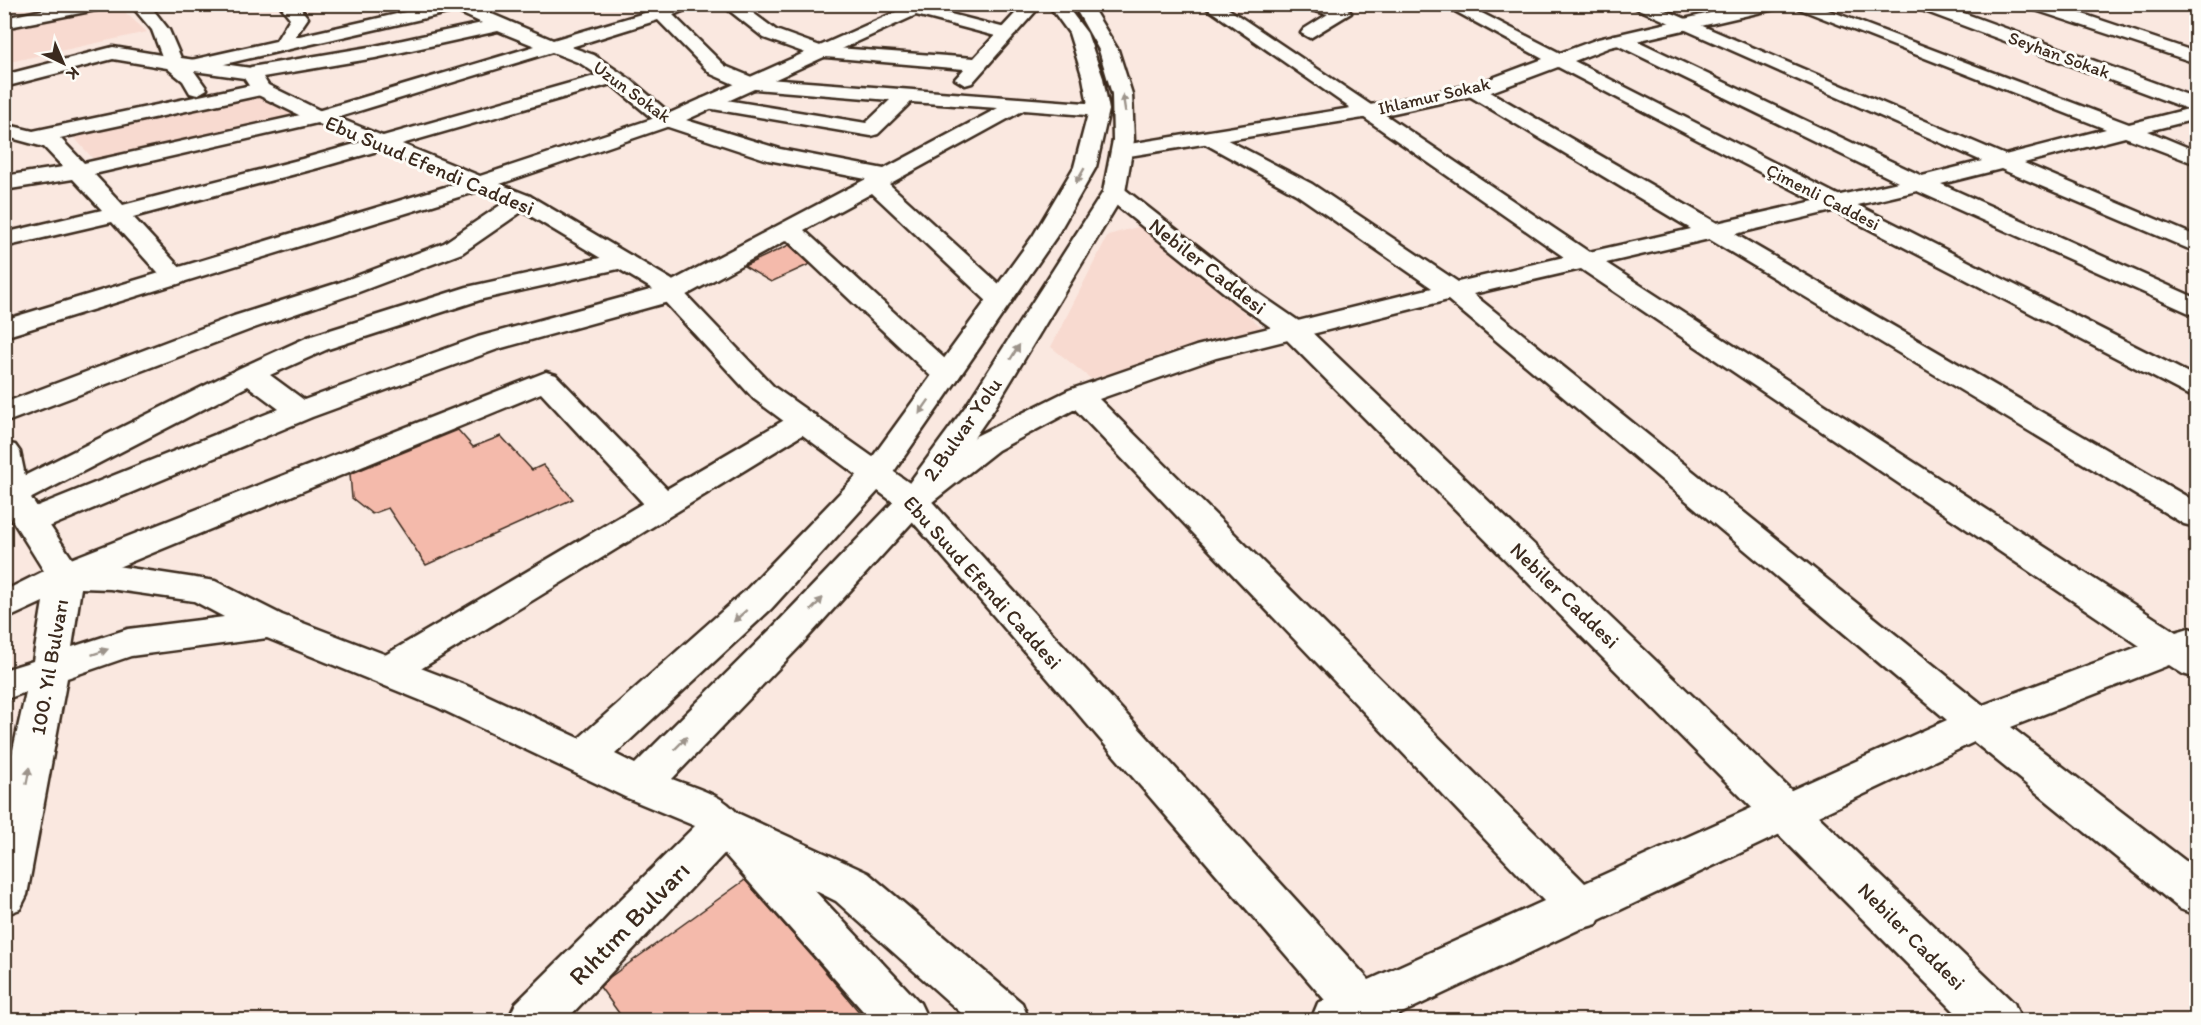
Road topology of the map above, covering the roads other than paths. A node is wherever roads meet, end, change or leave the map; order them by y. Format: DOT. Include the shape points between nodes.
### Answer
graph roads {
  1 [pos="101,4"];
  2 [pos="138,4"];
  3 [pos="287,4"];
  4 [pos="692,4"];
  5 [pos="729,4"];
  6 [pos="1034,4"];
  7 [pos="1056,4"];
  8 [pos="1081,4"];
  9 [pos="1209,4"];
  10 [pos="1308,4"];
  11 [pos="1450,4"];
  12 [pos="1635,4"];
  13 [pos="1773,4"];
  14 [pos="1796,4"];
  15 [pos="1923,4"];
  16 [pos="2035,4"];
  17 [pos="460,5"];
  18 [pos="913,6"];
  19 [pos="655,9"];
  20 [pos="4,23"];
  21 [pos="499,25"];
  22 [pos="1685,26"];
  23 [pos="341,31"];
  24 [pos="1310,33"];
  25 [pos="1007,34"];
  26 [pos="1619,39"];
  27 [pos="284,44"];
  28 [pos="553,47"];
  29 [pos="375,52"];
  30 [pos="821,52"];
  31 [pos="2196,58"];
  32 [pos="1555,60"];
  33 [pos="979,63"];
  34 [pos="183,64"];
  35 [pos="613,77"];
  36 [pos="4,81"];
  37 [pos="256,81"];
  38 [pos="428,84"];
  39 [pos="750,84"];
  40 [pos="1473,90"];
  41 [pos="907,95"];
  42 [pos="948,98"];
  43 [pos="204,102"];
  44 [pos="708,103"];
  45 [pos="1020,104"];
  46 [pos="2196,105"];
  47 [pos="1099,110"];
  48 [pos="1363,112"];
  49 [pos="2196,113"];
  50 [pos="320,117"];
  51 [pos="666,120"];
  52 [pos="4,130"];
  53 [pos="2127,130"];
  54 [pos="34,137"];
  55 [pos="1208,137"];
  56 [pos="385,144"];
  57 [pos="1123,151"];
  58 [pos="2196,158"];
  59 [pos="2004,161"];
  60 [pos="79,171"];
  61 [pos="881,179"];
  62 [pos="4,183"];
  63 [pos="481,183"];
  64 [pos="1919,183"];
  65 [pos="1114,192"];
  66 [pos="522,201"];
  67 [pos="1837,204"];
  68 [pos="119,215"];
  69 [pos="789,229"];
  70 [pos="1712,231"];
  71 [pos="4,240"];
  72 [pos="2196,244"];
  73 [pos="1585,260"];
  74 [pos="623,261"];
  75 [pos="175,277"];
  76 [pos="1452,291"];
  77 [pos="670,293"];
  78 [pos="1000,299"];
  79 [pos="2196,308"];
  80 [pos="4,329"];
  81 [pos="1293,330"];
  82 [pos="412,341"];
  83 [pos="250,374"];
  84 [pos="946,375"];
  85 [pos="2196,388"];
  86 [pos="1079,396"];
  87 [pos="301,411"];
  88 [pos="4,414"];
  89 [pos="804,422"];
  90 [pos="4,452"];
  91 [pos="877,473"];
  92 [pos="913,501"];
  93 [pos="664,505"];
  94 [pos="23,508"];
  95 [pos="2196,516"];
  96 [pos="65,575"];
  97 [pos="4,607"];
  98 [pos="269,624"];
  99 [pos="2189,650"];
  100 [pos="50,670"];
  101 [pos="388,671"];
  102 [pos="4,685"];
  103 [pos="1978,723"];
  104 [pos="584,758"];
  105 [pos="640,785"];
  106 [pos="1785,810"];
  107 [pos="724,825"];
  108 [pos="4,895"];
  109 [pos="2196,895"];
  110 [pos="1581,909"];
  111 [pos="1356,1016"];
  112 [pos="533,1020"];
  113 [pos="903,1020"];
  114 [pos="1005,1020"];
  115 [pos="1997,1020"];
  1 -- 20 [label="street"];
  2 -- 34 [label="street" via="151,14"];
  3 -- 27 [label="street" via="299,18"];
  4 -- 19 [label="street"];
  5 -- 30 [label="street" via="771,34"];
  6 -- 25 [label="street"];
  7 -- 47 [label="street, 2.Bulvar Yolu" via="1078,33"];
  57 -- 8 [label="street, 2.Bulvar Yolu, one-way" via="1126,105 1118,75 1100,32"];
  9 -- 48 [label="street"];
  10 -- 24 [label="street" via="1342,13"];
  11 -- 32 [label="street, Çimenli Caddesi"];
  12 -- 22 [label="street"];
  13 -- 22 [label="street, Ihlamur Sokak" via="1703,18"];
  14 -- 53 [label="street"];
  15 -- 46 [label="street, Seyhan Sokak"];
  16 -- 31 [label="street"];
  17 -- 21 [label="street, Uzun Sokak"];
  17 -- 23 [label="street"];
  18 -- 25 [label="street"];
  18 -- 30 [label="street"];
  19 -- 28 [label="street"];
  19 -- 39 [label="street" via="718,70"];
  21 -- 28 [label="street, Uzun Sokak"];
  21 -- 29 [label="street"];
  22 -- 26 [label="street, Ihlamur Sokak"];
  22 -- 59 [label="street"];
  23 -- 27 [label="street"];
  23 -- 29 [label="street"];
  25 -- 33 [label="street"];
  26 -- 32 [label="street, Ihlamur Sokak"];
  26 -- 64 [label="street"];
  27 -- 34 [label="street"];
  28 -- 35 [label="street, Uzun Sokak" via="587,59"];
  28 -- 38 [label="street"];
  29 -- 37 [label="street"];
  29 -- 38 [label="street"];
  30 -- 33 [label="street"];
  30 -- 39 [label="street"];
  32 -- 40 [label="street, Ihlamur Sokak"];
  32 -- 67 [label="street, Çimenli Caddesi"];
  33 -- 42 [label="street"];
  34 -- 36 [label="street, Ebu Suud Efendi Caddesi" via="112,53"];
  34 -- 37 [label="street, Ebu Suud Efendi Caddesi"];
  34 -- 43 [label="street"];
  35 -- 51 [label="street, Uzun Sokak"];
  35 -- 56 [label="street"];
  37 -- 43 [label="street"];
  37 -- 50 [label="street, Ebu Suud Efendi Caddesi"];
  38 -- 50 [label="street"];
  39 -- 41 [label="street"];
  39 -- 44 [label="street"];
  40 -- 48 [label="street, Ihlamur Sokak"];
  40 -- 70 [label="street"];
  41 -- 42 [label="street"];
  41 -- 44 [label="street" via="871,130"];
  42 -- 45 [label="street"];
  43 -- 54 [label="street"];
  44 -- 51 [label="street"];
  45 -- 47 [label="street"];
  45 -- 61 [label="street"];
  47 -- 78 [label="street, 2.Bulvar Yolu, one-way" via="1085,167 1044,237"];
  48 -- 55 [label="street, Ihlamur Sokak"];
  48 -- 73 [label="street"];
  49 -- 53 [label="street"];
  50 -- 56 [label="street, Ebu Suud Efendi Caddesi"];
  50 -- 60 [label="street"];
  51 -- 61 [label="street, Uzun Sokak" via="776,155"];
  51 -- 63 [label="street"];
  52 -- 54 [label="street"];
  53 -- 58 [label="street"];
  53 -- 59 [label="street"];
  54 -- 60 [label="street" via="52,142"];
  55 -- 57 [label="street, Ihlamur Sokak"];
  55 -- 76 [label="street" via="1304,189"];
  56 -- 63 [label="street, Ebu Suud Efendi Caddesi"];
  56 -- 68 [label="street"];
  57 -- 65 [label="street, 2.Bulvar Yolu"];
  59 -- 64 [label="street"];
  59 -- 72 [label="street"];
  60 -- 62 [label="street"];
  60 -- 68 [label="street"];
  61 -- 69 [label="street"];
  61 -- 78 [label="street"];
  63 -- 66 [label="street, Ebu Suud Efendi Caddesi"];
  63 -- 75 [label="street"];
  64 -- 67 [label="street"];
  64 -- 79 [label="street"];
  65 -- 81 [label="street, Nebiler Caddesi"];
  92 -- 65 [label="street, 2.Bulvar Yolu, one-way" via="979,409"];
  66 -- 74 [label="street, Ebu Suud Efendi Caddesi"];
  66 -- 88 [label="street" via="453,248 244,322"];
  67 -- 70 [label="street"];
  67 -- 85 [label="street, Çimenli Caddesi"];
  68 -- 71 [label="street"];
  68 -- 75 [label="street"];
  69 -- 77 [label="street"];
  69 -- 84 [label="street"];
  70 -- 73 [label="street"];
  70 -- 95 [label="street"];
  73 -- 76 [label="street"];
  73 -- 99 [label="street"];
  74 -- 77 [label="street, Ebu Suud Efendi Caddesi"];
  74 -- 82 [label="street" via="476,293"];
  75 -- 80 [label="street"];
  76 -- 81 [label="street"];
  76 -- 103 [label="street"];
  77 -- 82 [label="street" via="488,343"];
  77 -- 89 [label="street, Ebu Suud Efendi Caddesi" via="764,393"];
  78 -- 84 [label="street, 2.Bulvar Yolu"];
  81 -- 86 [label="street" via="1206,352"];
  81 -- 106 [label="street, Nebiler Caddesi"];
  82 -- 83 [label="street" via="318,343"];
  82 -- 87 [label="street"];
  83 -- 87 [label="street"];
  83 -- 94 [label="street"];
  84 -- 91 [label="street, 2.Bulvar Yolu, one-way"];
  86 -- 92 [label="street" via="987,443"];
  86 -- 110 [label="street"];
  87 -- 94 [label="street"];
  89 -- 91 [label="street, Ebu Suud Efendi Caddesi"];
  89 -- 93 [label="street"];
  90 -- 94 [label="street, 100. Yıl Bulvarı"];
  91 -- 92 [label="street, Ebu Suud Efendi Caddesi"];
  91 -- 104 [label="street, 2.Bulvar Yolu, one-way" via="758,600"];
  105 -- 92 [label="street, 2.Bulvar Yolu, one-way"];
  92 -- 111 [label="street, Ebu Suud Efendi Caddesi"];
  93 -- 96 [label="street" via="546,381"];
  93 -- 101 [label="street"];
  94 -- 96 [label="street, 100. Yıl Bulvarı"];
  96 -- 97 [label="street"];
  96 -- 98 [label="street" via="202,590"];
  96 -- 100 [label="street, 100. Yıl Bulvarı"];
  100 -- 98 [label="street, one-way" via="128,643"];
  98 -- 101 [label="street"];
  99 -- 103 [label="street"];
  100 -- 102 [label="street"];
  108 -- 100 [label="street, 100. Yıl Bulvarı, one-way"];
  101 -- 104 [label="street"];
  103 -- 106 [label="street"];
  103 -- 109 [label="street"];
  104 -- 105 [label="street"];
  105 -- 107 [label="street" via="707,811"];
  106 -- 110 [label="street"];
  106 -- 115 [label="street, Nebiler Caddesi"];
  107 -- 112 [label="street, Rıhtım Bulvarı"];
  107 -- 113 [label="street"];
  107 -- 114 [label="street" via="852,887"];
  110 -- 111 [label="street"];
}
